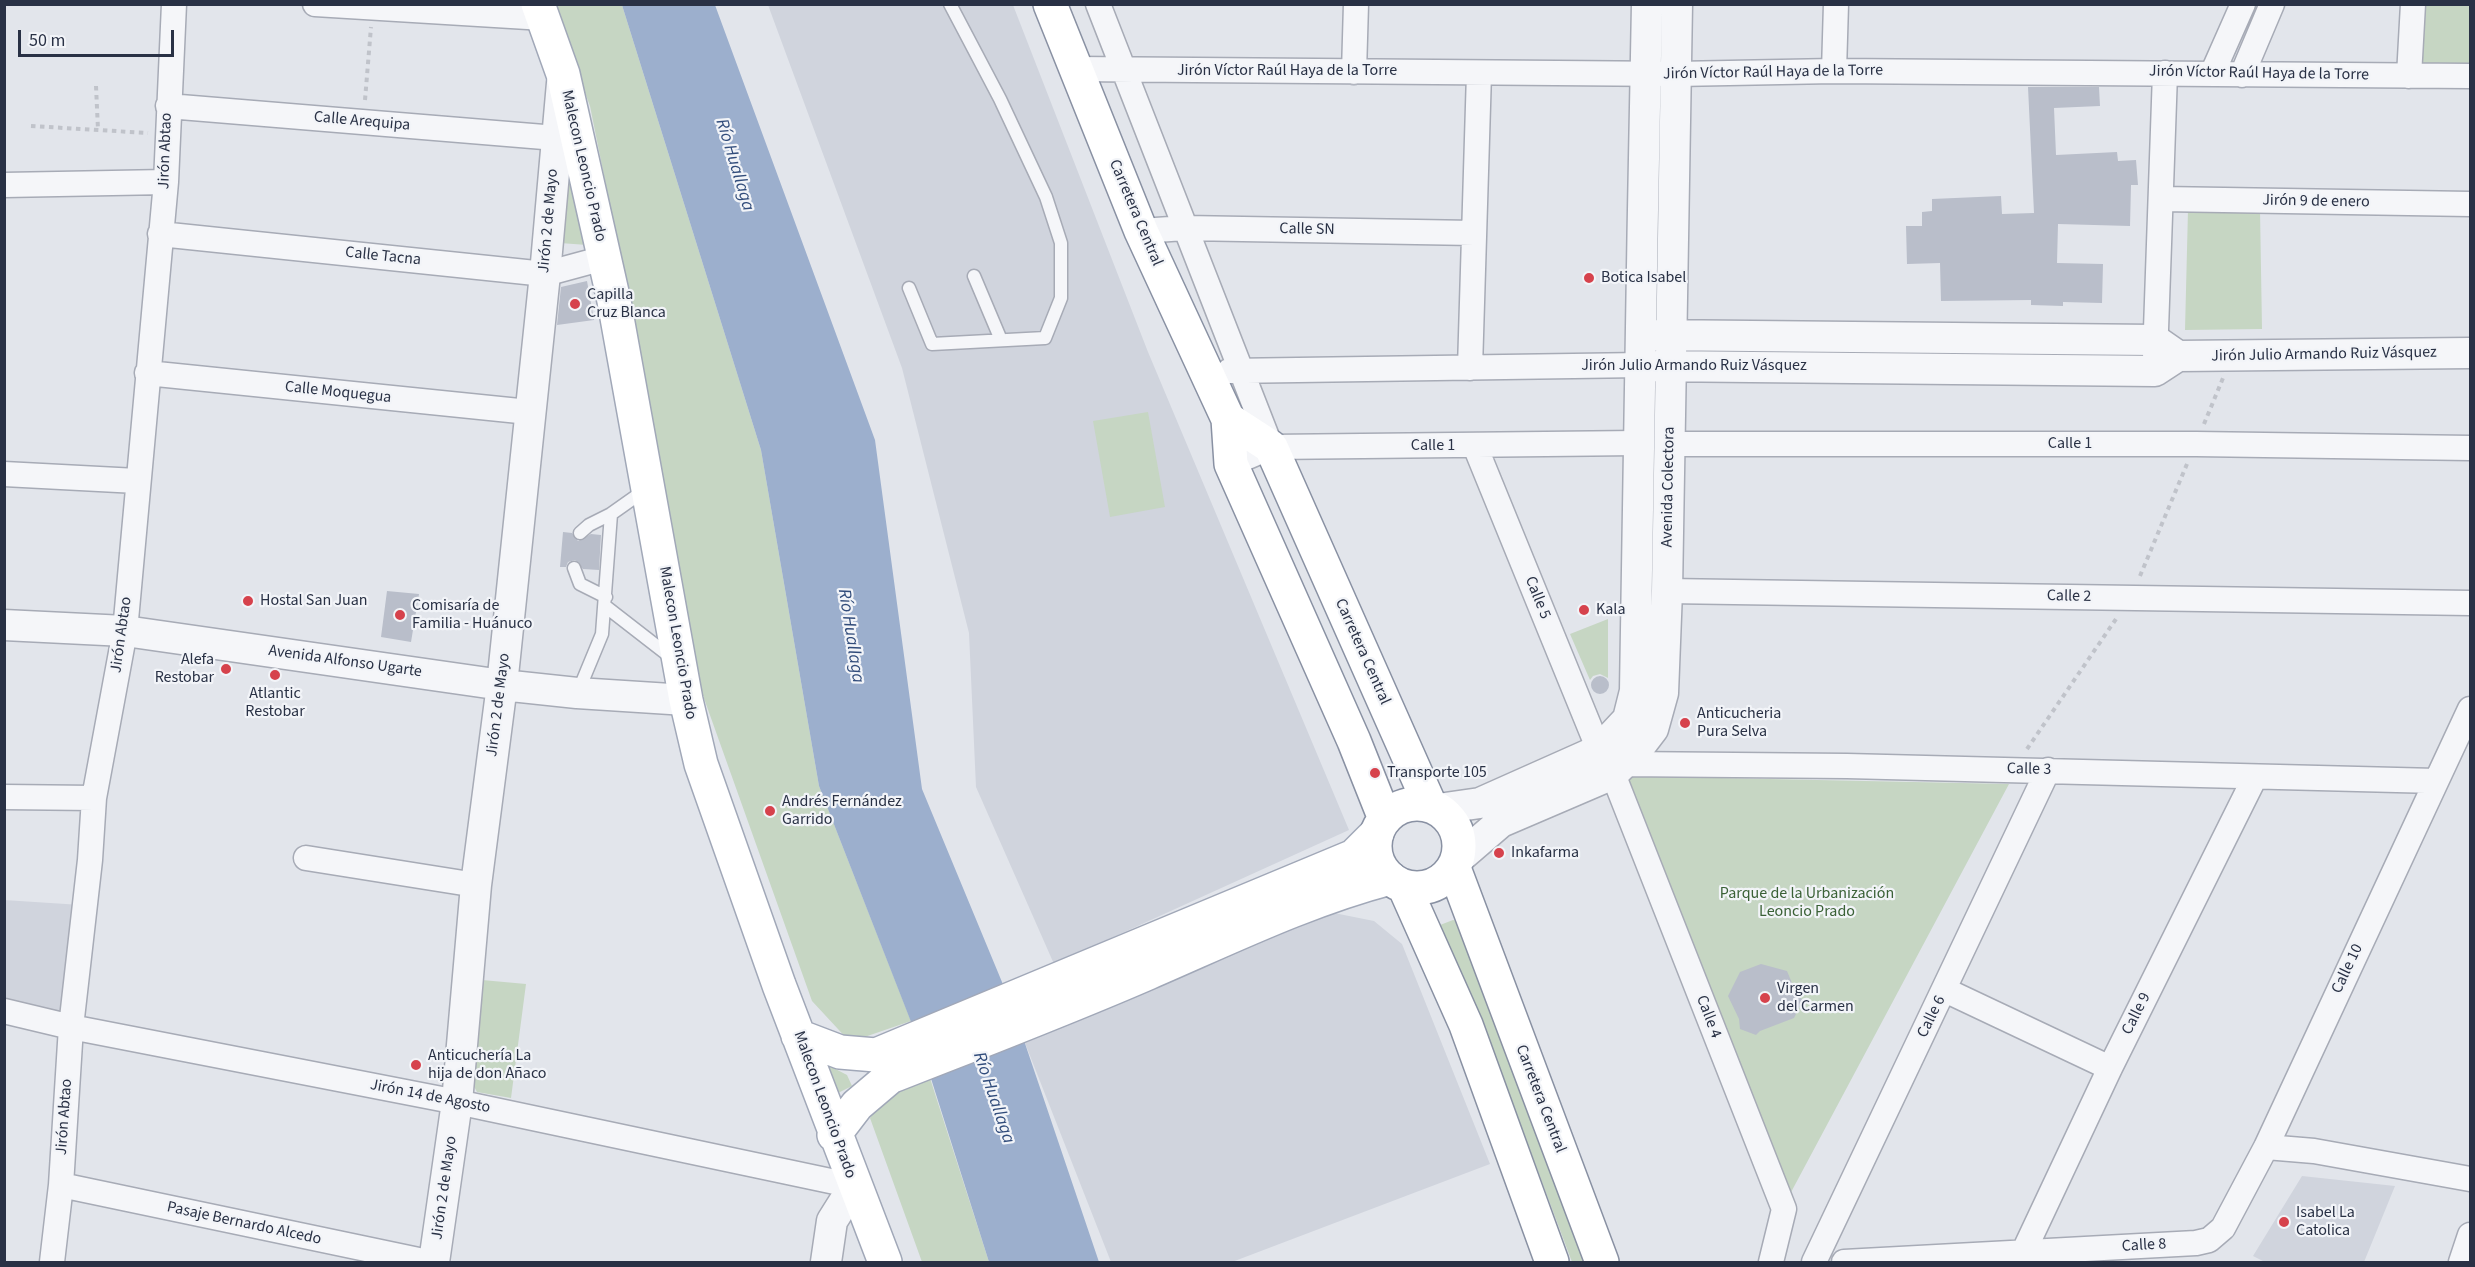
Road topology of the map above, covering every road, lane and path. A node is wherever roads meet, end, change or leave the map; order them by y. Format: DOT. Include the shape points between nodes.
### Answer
graph roads {
  1 [pos="174,4"];
  2 [pos="315,4"];
  3 [pos="950,4"];
  4 [pos="1050,4"];
  5 [pos="1098,4"];
  6 [pos="1356,4"];
  7 [pos="1647,4"];
  8 [pos="1677,4"];
  9 [pos="1836,4"];
  10 [pos="2243,4"];
  11 [pos="2272,4"];
  12 [pos="2414,4"];
  13 [pos="372,9"];
  14 [pos="541,11"];
  15 [pos="1075,69"];
  16 [pos="1123,70"];
  17 [pos="1834,71"];
  18 [pos="1354,72"];
  19 [pos="1479,73"];
  20 [pos="2165,73"];
  21 [pos="563,74"];
  22 [pos="1646,74"];
  23 [pos="1677,74"];
  24 [pos="2212,74"];
  25 [pos="2242,75"];
  26 [pos="2409,76"];
  27 [pos="2470,76"];
  28 [pos="96,86"];
  29 [pos="168,106"];
  30 [pos="363,122"];
  31 [pos="31,126"];
  32 [pos="98,130"];
  33 [pos="167,134"];
  34 [pos="556,138"];
  35 [pos="166,182"];
  36 [pos="4,184"];
  37 [pos="2162,199"];
  38 [pos="2470,204"];
  39 [pos="1185,228"];
  40 [pos="1141,231"];
  41 [pos="1474,232"];
  42 [pos="160,234"];
  43 [pos="604,258"];
  44 [pos="545,274"];
  45 [pos="974,276"];
  46 [pos="909,288"];
  47 [pos="1657,335"];
  48 [pos="1001,340"];
  49 [pos="1934,353"];
  50 [pos="2470,353"];
  51 [pos="2162,356"];
  52 [pos="2232,357"];
  53 [pos="1656,366"];
  54 [pos="1470,368"];
  55 [pos="1205,371"];
  56 [pos="1242,371"];
  57 [pos="147,373"];
  58 [pos="530,412"];
  59 [pos="1228,419"];
  60 [pos="1637,443"];
  61 [pos="1670,444"];
  62 [pos="2196,444"];
  63 [pos="1475,446"];
  64 [pos="1271,447"];
  65 [pos="2470,448"];
  66 [pos="1231,464"];
  67 [pos="4,474"];
  68 [pos="137,481"];
  69 [pos="649,487"];
  70 [pos="611,514"];
  71 [pos="580,533"];
  72 [pos="574,568"];
  73 [pos="1667,591"];
  74 [pos="2131,597"];
  75 [pos="605,602"];
  76 [pos="2470,603"];
  77 [pos="4,625"];
  78 [pos="125,631"];
  79 [pos="680,665"];
  80 [pos="502,685"];
  81 [pos="577,693"];
  82 [pos="686,700"];
  83 [pos="2470,709"];
  84 [pos="1612,763"];
  85 [pos="2013,770"];
  86 [pos="2048,770"];
  87 [pos="2255,777"];
  88 [pos="2436,781"];
  89 [pos="4,796"];
  90 [pos="94,798"];
  91 [pos="1434,807"];
  92 [pos="1381,826"];
  93 [pos="306,858"];
  94 [pos="1456,864"];
  95 [pos="1397,882"];
  96 [pos="476,885"];
  97 [pos="1146,959"];
  98 [pos="1945,990"];
  99 [pos="4,1011"];
  100 [pos="71,1027"];
  101 [pos="798,1036"];
  102 [pos="883,1066"];
  103 [pos="2110,1068"];
  104 [pos="457,1102"];
  105 [pos="834,1135"];
  106 [pos="2266,1147"];
  107 [pos="2470,1179"];
  108 [pos="61,1185"];
  109 [pos="854,1186"];
  110 [pos="2216,1234"];
  111 [pos="2470,1235"];
  112 [pos="2024,1253"];
  113 [pos="52,1263"];
  114 [pos="428,1263"];
  115 [pos="434,1263"];
  116 [pos="826,1263"];
  117 [pos="885,1263"];
  118 [pos="1552,1263"];
  119 [pos="1602,1263"];
  120 [pos="1771,1263"];
  121 [pos="1814,1263"];
  122 [pos="1844,1263"];
  123 [pos="2202,1263"];
  124 [pos="2461,1263"];
  1 -- 29 [label="street, Jirón Abtao"];
  2 -- 13 [label="street"];
  3 -- 48 [label="lane" via="1046,196 1061,243 1061,298 1045,338"];
  4 -- 15 [label="main road, Carretera Central"];
  5 -- 16 [label="street"];
  6 -- 18 [label="street"];
  7 -- 22 [label="street, Avenida Colectora"];
  8 -- 23 [label="street, Avenida Colectora"];
  9 -- 17 [label="street"];
  10 -- 24 [label="street"];
  11 -- 25 [label="street"];
  12 -- 26 [label="street"];
  13 -- 14 [label="street"];
  13 -- 30 [label="path"];
  14 -- 21 [label="main road, Malecon Leoncio Prado"];
  15 -- 16 [label="street, Jirón Víctor Raúl Haya de la Torre"];
  15 -- 40 [label="main road, Carretera Central"];
  16 -- 18 [label="street, Jirón Víctor Raúl Haya de la Torre"];
  16 -- 39 [label="street"];
  17 -- 20 [label="street, Jirón Víctor Raúl Haya de la Torre"];
  17 -- 23 [label="street, Jirón Víctor Raúl Haya de la Torre"];
  18 -- 19 [label="street, Jirón Víctor Raúl Haya de la Torre"];
  19 -- 22 [label="street, Jirón Víctor Raúl Haya de la Torre"];
  19 -- 41 [label="street"];
  20 -- 24 [label="street, Jirón Víctor Raúl Haya de la Torre"];
  20 -- 37 [label="street"];
  21 -- 34 [label="street, Jirón 2 de Mayo"];
  21 -- 43 [label="main road, Malecon Leoncio Prado"];
  22 -- 23 [label="street, Jirón Víctor Raúl Haya de la Torre"];
  22 -- 47 [label="street, Avenida Colectora"];
  23 -- 47 [label="street, Avenida Colectora"];
  24 -- 25 [label="street, Jirón Víctor Raúl Haya de la Torre"];
  25 -- 26 [label="street, Jirón Víctor Raúl Haya de la Torre"];
  26 -- 27 [label="street, Jirón Víctor Raúl Haya de la Torre"];
  28 -- 32 [label="path"];
  29 -- 30 [label="street, Calle Arequipa"];
  29 -- 33 [label="street, Jirón Abtao"];
  30 -- 34 [label="street, Calle Arequipa"];
  31 -- 32 [label="path"];
  32 -- 33 [label="path"];
  33 -- 35 [label="street, Jirón Abtao"];
  34 -- 44 [label="street, Jirón 2 de Mayo"];
  35 -- 36 [label="street"];
  35 -- 42 [label="street, Jirón Abtao"];
  37 -- 38 [label="street, Jirón 9 de enero"];
  37 -- 51 [label="street"];
  39 -- 40 [label="street, Calle SN"];
  39 -- 41 [label="street, Calle SN"];
  39 -- 56 [label="street"];
  40 -- 55 [label="main road, Carretera Central"];
  41 -- 54 [label="street"];
  42 -- 44 [label="street, Calle Tacna"];
  42 -- 57 [label="street, Jirón Abtao"];
  43 -- 44 [label="street, Calle Tacna"];
  43 -- 69 [label="main road, Malecon Leoncio Prado"];
  44 -- 58 [label="street, Jirón 2 de Mayo"];
  45 -- 48 [label="lane"];
  46 -- 48 [label="lane" via="932,344"];
  47 -- 49 [label="street, Jirón Julio Armando Ruiz Vásquez"];
  47 -- 53 [label="street, Avenida Colectora"];
  49 -- 51 [label="street, Jirón Julio Armando Ruiz Vásquez"];
  49 -- 53 [label="street, Jirón Julio Armando Ruiz Vásquez"];
  50 -- 52 [label="street, Jirón Julio Armando Ruiz Vásquez"];
  51 -- 52 [label="street, Jirón Julio Armando Ruiz Vásquez"];
  52 -- 62 [label="path"];
  53 -- 54 [label="street, Jirón Julio Armando Ruiz Vásquez"];
  53 -- 60 [label="street, Avenida Colectora"];
  53 -- 61 [label="street, Avenida Colectora"];
  54 -- 56 [label="street, Jirón Julio Armando Ruiz Vásquez"];
  55 -- 56 [label="street, Jirón Julio Armando Ruiz Vásquez"];
  55 -- 59 [label="main road, Carretera Central"];
  56 -- 64 [label="street"];
  57 -- 58 [label="street, Calle Moquegua"];
  57 -- 68 [label="street, Jirón Abtao"];
  58 -- 80 [label="street, Jirón 2 de Mayo"];
  59 -- 64 [label="main road"];
  59 -- 66 [label="main road, Carretera Central"];
  60 -- 63 [label="street, Calle 1"];
  60 -- 84 [label="street, Avenida Colectora" via="1635,691"];
  61 -- 62 [label="street, Calle 1"];
  61 -- 73 [label="street, Avenida Colectora"];
  62 -- 65 [label="street, Calle 1"];
  62 -- 74 [label="path"];
  63 -- 64 [label="street, Calle 1"];
  63 -- 84 [label="street, Calle 5"];
  64 -- 66 [label="street, Calle 1"];
  64 -- 91 [label="main road, Carretera Central"];
  66 -- 92 [label="main road, Carretera Central" via="1357,750"];
  67 -- 68 [label="street"];
  68 -- 78 [label="street, Jirón Abtao"];
  69 -- 70 [label="lane"];
  69 -- 79 [label="main road, Malecon Leoncio Prado"];
  70 -- 71 [label="lane"];
  70 -- 75 [label="lane"];
  72 -- 75 [label="lane" via="580,584"];
  73 -- 74 [label="street, Calle 2"];
  73 -- 84 [label="street, Avenida Colectora" via="1663,693 1653,729"];
  74 -- 76 [label="street, Calle 2"];
  74 -- 85 [label="path"];
  75 -- 79 [label="lane"];
  75 -- 81 [label="lane" via="602,634"];
  77 -- 78 [label="street, Avenida Alfonso Ugarte"];
  78 -- 80 [label="street, Avenida Alfonso Ugarte"];
  78 -- 90 [label="street, Jirón Abtao"];
  79 -- 82 [label="main road, Malecon Leoncio Prado"];
  80 -- 81 [label="street, Avenida Alfonso Ugarte"];
  80 -- 96 [label="street, Jirón 2 de Mayo"];
  81 -- 82 [label="street, Avenida Alfonso Ugarte"];
  82 -- 101 [label="main road, Malecon Leoncio Prado" via="701,764"];
  83 -- 88 [label="street, Calle 10"];
  84 -- 85 [label="street, Calle 3"];
  84 -- 91 [label="street, Avenida Colectora" via="1480,803"];
  84 -- 94 [label="street, Avenida Colectora" via="1501,822"];
  84 -- 120 [label="street, Calle 4" via="1784,1209"];
  85 -- 86 [label="street, Calle 3"];
  86 -- 87 [label="street, Calle 3"];
  86 -- 98 [label="street, Calle 6"];
  87 -- 88 [label="street, Calle 3"];
  87 -- 103 [label="street, Calle 9"];
  88 -- 106 [label="street, Calle 10"];
  89 -- 90 [label="street"];
  90 -- 100 [label="street, Jirón Abtao"];
  91 -- 92 [label="main road" via="1414,803 1398,808"];
  91 -- 94 [label="main road" via="1450,818 1457,830 1460,844"];
  92 -- 95 [label="main road" via="1375,850 1379,865"];
  92 -- 97 [label="main road" via="1354,856"];
  93 -- 96 [label="street"];
  94 -- 95 [label="main road" via="1432,886 1418,888"];
  94 -- 119 [label="main road, Carretera Central"];
  95 -- 97 [label="main road" via="1361,886 1242,930"];
  95 -- 118 [label="main road" via="1466,1025"];
  96 -- 104 [label="street, Jirón 2 de Mayo"];
  97 -- 102 [label="main road"];
  98 -- 103 [label="street"];
  98 -- 121 [label="street, Calle 6"];
  99 -- 100 [label="street, Jirón 14 de Agosto"];
  100 -- 104 [label="street, Jirón 14 de Agosto"];
  100 -- 108 [label="street, Jirón Abtao"];
  101 -- 102 [label="main road"];
  101 -- 105 [label="main road, Malecon Leoncio Prado"];
  102 -- 105 [label="main road"];
  103 -- 112 [label="street, Calle 9"];
  104 -- 109 [label="street, Jirón 14 de Agosto"];
  104 -- 115 [label="street, Jirón 2 de Mayo"];
  105 -- 109 [label="main road, Malecon Leoncio Prado"];
  106 -- 107 [label="street" via="2314,1151"];
  106 -- 110 [label="street, Calle 10"];
  108 -- 113 [label="street, Jirón Abtao"];
  108 -- 114 [label="street, Pasaje Bernardo Alcedo"];
  109 -- 116 [label="street" via="832,1221"];
  109 -- 117 [label="main road, Malecon Leoncio Prado"];
  110 -- 112 [label="street, Calle 8" via="2196,1243"];
  110 -- 123 [label="street, Calle 10"];
  111 -- 124 [label="street"];
  112 -- 122 [label="street, Calle 8"];
}
